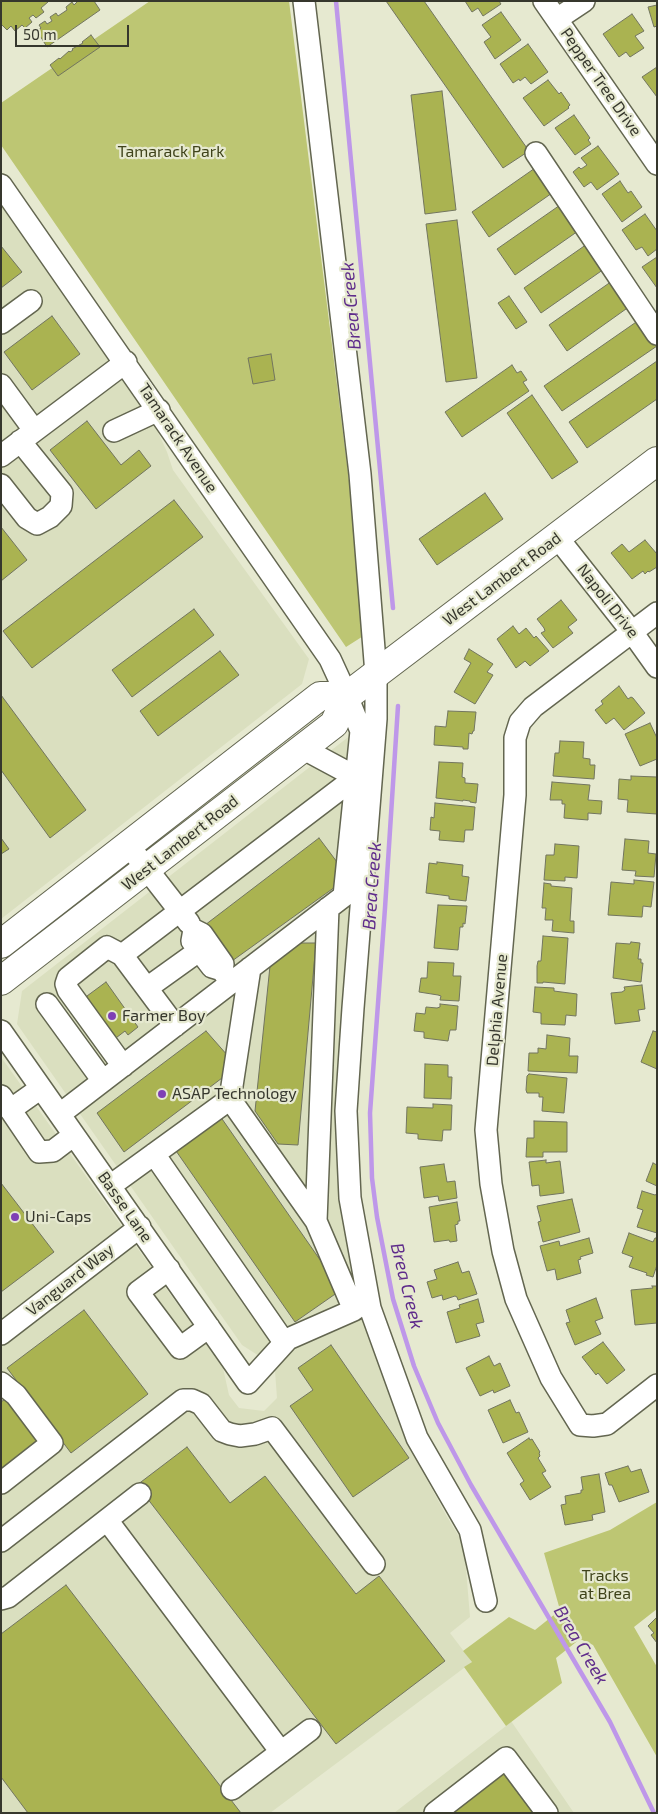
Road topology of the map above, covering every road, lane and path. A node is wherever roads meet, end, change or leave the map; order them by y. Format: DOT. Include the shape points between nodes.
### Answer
graph roads {
  1 [pos="304,1"];
  2 [pos="544,1"];
  3 [pos="584,1"];
  4 [pos="557,19"];
  5 [pos="536,153"];
  6 [pos="657,164"];
  7 [pos="3,191"];
  8 [pos="31,302"];
  9 [pos="1,323"];
  10 [pos="657,334"];
  11 [pos="126,362"];
  12 [pos="1,385"];
  13 [pos="159,410"];
  14 [pos="114,431"];
  15 [pos="27,436"];
  16 [pos="1,456"];
  17 [pos="657,461"];
  18 [pos="1,485"];
  19 [pos="557,537"];
  20 [pos="657,613"];
  21 [pos="632,632"];
  22 [pos="657,667"];
  23 [pos="376,674"];
  24 [pos="347,696"];
  25 [pos="302,748"];
  26 [pos="356,777"];
  27 [pos="129,846"];
  28 [pos="147,868"];
  29 [pos="328,908"];
  30 [pos="180,912"];
  31 [pos="194,930"];
  32 [pos="1,944"];
  33 [pos="200,950"];
  34 [pos="122,955"];
  35 [pos="250,968"];
  36 [pos="226,976"];
  37 [pos="1,981"];
  38 [pos="147,988"];
  39 [pos="47,1004"];
  40 [pos="175,1026"];
  41 [pos="1,1031"];
  42 [pos="123,1066"];
  43 [pos="103,1080"];
  44 [pos="41,1088"];
  45 [pos="230,1100"];
  46 [pos="6,1103"];
  47 [pos="60,1114"];
  48 [pos="74,1135"];
  49 [pos="154,1154"];
  50 [pos="110,1186"];
  51 [pos="316,1221"];
  52 [pos="140,1227"];
  53 [pos="169,1269"];
  54 [pos="209,1327"];
  55 [pos="1,1334"];
  56 [pos="284,1342"];
  57 [pos="657,1385"];
  58 [pos="2,1386"];
  59 [pos="1,1483"];
  60 [pos="140,1494"];
  61 [pos="107,1520"];
  62 [pos="1,1541"];
  63 [pos="374,1564"];
  64 [pos="1,1599"];
  65 [pos="486,1601"];
  66 [pos="310,1730"];
  67 [pos="281,1752"];
  68 [pos="232,1789"];
  69 [pos="436,1813"];
  70 [pos="547,1813"];
  1 -- 23 [label="street" via="360,474"];
  2 -- 4 [label="street, Pepper Tree Drive"];
  3 -- 4 [label="street"];
  4 -- 6 [label="street, Pepper Tree Drive"];
  5 -- 10 [label="street"];
  7 -- 11 [label="street, Tamarack Avenue"];
  8 -- 9 [label="street"];
  11 -- 13 [label="street, Tamarack Avenue"];
  11 -- 15 [label="street"];
  12 -- 15 [label="street"];
  13 -- 14 [label="street"];
  13 -- 24 [label="street, Tamarack Avenue" via="330,659"];
  15 -- 16 [label="street"];
  15 -- 18 [label="street" via="62,492 61,506 50,518 37,524 27,518"];
  17 -- 19 [label="main road, West Lambert Road"];
  19 -- 21 [label="street, Napoli Drive"];
  19 -- 23 [label="main road, West Lambert Road"];
  20 -- 21 [label="street, Delphia Avenue"];
  21 -- 22 [label="street, Napoli Drive"];
  21 -- 57 [label="street, Delphia Avenue" via="533,707 520,722 515,738 515,795 486,1130 491,1184 503,1251 516,1299 551,1378 580,1425 608,1424"];
  23 -- 24 [label="main road, West Lambert Road"];
  23 -- 65 [label="street" via="376,719 346,1111 350,1198 370,1308 417,1438 470,1530"];
  24 -- 25 [label="main road, West Lambert Road" via="334,724"];
  24 -- 26 [label="street, Tamarack Avenue" via="361,731"];
  24 -- 27 [label="main road, West Lambert Road" via="320,696"];
  25 -- 26 [label="street"];
  25 -- 28 [label="main road, West Lambert Road"];
  26 -- 29 [label="street, Tamarack Avenue" via="344,896"];
  26 -- 30 [label="street"];
  27 -- 28 [label="street"];
  27 -- 32 [label="main road, West Lambert Road"];
  28 -- 30 [label="street"];
  28 -- 37 [label="main road, West Lambert Road"];
  29 -- 35 [label="street, Tamarack Avenue"];
  29 -- 51 [label="street"];
  30 -- 31 [label="street"];
  30 -- 34 [label="street"];
  31 -- 33 [label="street" via="192,941"];
  31 -- 36 [label="street" via="208,942 223,964"];
  33 -- 36 [label="street" via="212,967"];
  33 -- 38 [label="street"];
  34 -- 38 [label="street"];
  34 -- 42 [label="street" via="107,947 68,978 66,984"];
  35 -- 36 [label="street, Tamarack Avenue"];
  35 -- 45 [label="street"];
  36 -- 40 [label="street, Tamarack Avenue"];
  38 -- 40 [label="street"];
  39 -- 43 [label="street"];
  40 -- 42 [label="street, Tamarack Avenue"];
  41 -- 44 [label="street, Basse Lane"];
  42 -- 43 [label="street, Tamarack Avenue"];
  43 -- 47 [label="street, Tamarack Avenue"];
  44 -- 46 [label="street"];
  44 -- 47 [label="street, Basse Lane"];
  45 -- 49 [label="street"];
  45 -- 51 [label="street"];
  46 -- 48 [label="street" via="39,1152 53,1151"];
  47 -- 48 [label="street, Basse Lane"];
  48 -- 50 [label="street, Basse Lane"];
  49 -- 50 [label="street"];
  49 -- 56 [label="street"];
  50 -- 52 [label="street, Basse Lane"];
  51 -- 56 [label="street" via="354,1310"];
  52 -- 53 [label="street, Basse Lane"];
  52 -- 55 [label="street, Vanguard Way"];
  53 -- 54 [label="street, Basse Lane"];
  53 -- 54 [label="street" via="138,1292 180,1348"];
  54 -- 56 [label="street, Basse Lane" via="248,1383"];
  58 -- 59 [label="street" via="16,1395 52,1443"];
  60 -- 61 [label="street"];
  61 -- 64 [label="street" via="8,1597"];
  61 -- 67 [label="street"];
  62 -- 63 [label="street" via="183,1400 192,1400 201,1404 222,1431 230,1434 255,1434 272,1428"];
  66 -- 67 [label="street"];
  67 -- 68 [label="street"];
  69 -- 70 [label="street" via="506,1758"];
}
